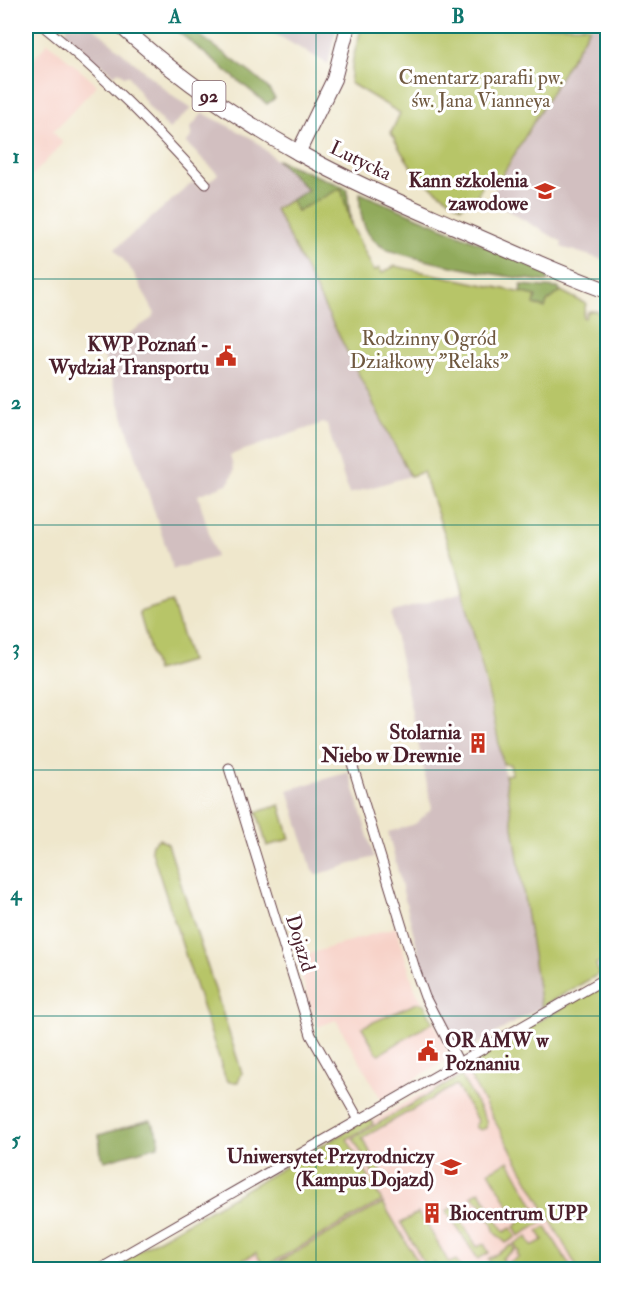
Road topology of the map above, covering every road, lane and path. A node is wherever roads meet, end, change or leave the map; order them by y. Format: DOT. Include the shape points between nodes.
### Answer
graph roads {
  1 [pos="43,26"];
  2 [pos="122,26"];
  3 [pos="348,26"];
  4 [pos="298,153"];
  5 [pos="206,184"];
  6 [pos="608,291"];
  7 [pos="350,757"];
  8 [pos="229,768"];
  9 [pos="608,977"];
  10 [pos="457,1063"];
  11 [pos="359,1120"];
  12 [pos="98,1269"];
  1 -- 5 [label="street" via="126,99"];
  2 -- 4 [label="main road, Lutycka / 92" via="210,97"];
  3 -- 4 [label="street" via="334,79"];
  4 -- 6 [label="main road, Lutycka / 92" via="422,212"];
  7 -- 10 [label="street" via="415,969"];
  8 -- 11 [label="street, Dojazd" via="311,1035"];
  9 -- 10 [label="street"];
  10 -- 11 [label="street"];
  11 -- 12 [label="street"];
}
